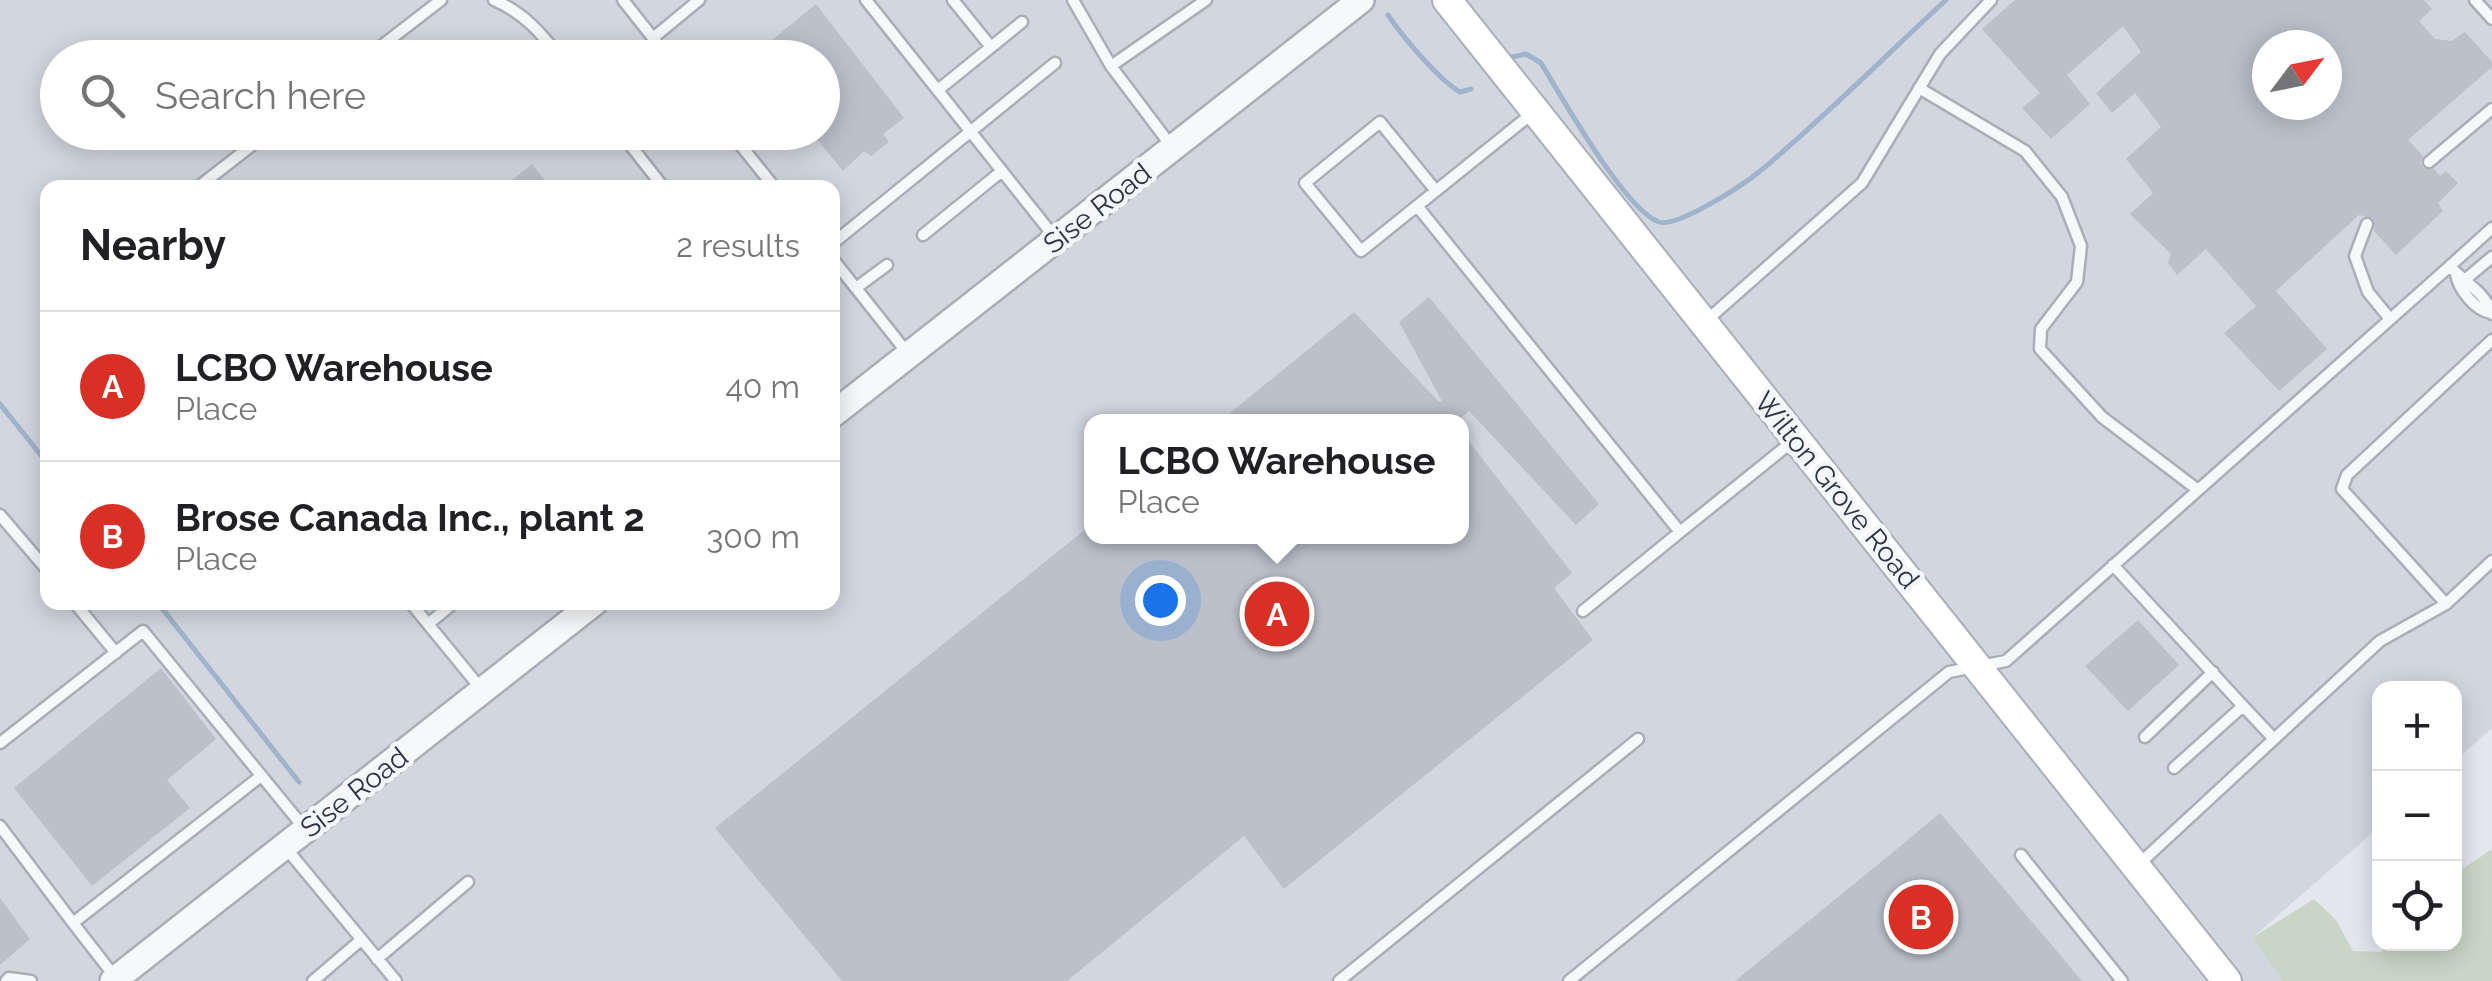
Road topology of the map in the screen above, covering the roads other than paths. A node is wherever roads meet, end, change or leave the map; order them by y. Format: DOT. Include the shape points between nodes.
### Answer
graph roads {
  1 [pos="440,0"];
  2 [pos="494,0"];
  3 [pos="623,0"];
  4 [pos="699,0"];
  5 [pos="866,0"];
  6 [pos="953,0"];
  7 [pos="1073,0"];
  8 [pos="1206,0"];
  9 [pos="1360,0"];
  10 [pos="1446,0"];
  11 [pos="1992,0"];
  12 [pos="2475,0"];
  13 [pos="2492,19"];
  14 [pos="1022,22"];
  15 [pos="653,38"];
  16 [pos="389,40"];
  17 [pos="545,40"];
  18 [pos="990,47"];
  19 [pos="1055,63"];
  20 [pos="1110,66"];
  21 [pos="1919,88"];
  22 [pos="938,90"];
  23 [pos="2492,109"];
  24 [pos="1535,112"];
  25 [pos="971,132"];
  26 [pos="1173,148"];
  27 [pos="245,150"];
  28 [pos="634,150"];
  29 [pos="744,150"];
  30 [pos="2428,162"];
  31 [pos="1002,171"];
  32 [pos="207,180"];
  33 [pos="658,180"];
  34 [pos="769,180"];
  35 [pos="1436,191"];
  36 [pos="1418,206"];
  37 [pos="2367,224"];
  38 [pos="2492,228"];
  39 [pos="923,235"];
  40 [pos="840,238"];
  41 [pos="1056,240"];
  42 [pos="2492,257"];
  43 [pos="886,264"];
  44 [pos="840,268"];
  45 [pos="2458,272"];
  46 [pos="856,288"];
  47 [pos="2492,313"];
  48 [pos="2390,319"];
  49 [pos="1704,324"];
  50 [pos="2492,340"];
  51 [pos="909,355"];
  52 [pos="840,404"];
  53 [pos="1796,439"];
  54 [pos="2198,490"];
  55 [pos="0,515"];
  56 [pos="1680,532"];
  57 [pos="2492,561"];
  58 [pos="40,562"];
  59 [pos="2113,565"];
  60 [pos="2446,604"];
  61 [pos="81,610"];
  62 [pos="417,610"];
  63 [pos="445,610"];
  64 [pos="584,610"];
  65 [pos="1583,611"];
  66 [pos="428,624"];
  67 [pos="116,653"];
  68 [pos="1978,666"];
  69 [pos="2213,672"];
  70 [pos="482,691"];
  71 [pos="2243,706"];
  72 [pos="2145,737"];
  73 [pos="1638,739"];
  74 [pos="2274,739"];
  75 [pos="0,743"];
  76 [pos="2174,768"];
  77 [pos="261,776"];
  78 [pos="0,826"];
  79 [pos="306,830"];
  80 [pos="284,846"];
  81 [pos="2021,855"];
  82 [pos="2136,867"];
  83 [pos="468,882"];
  84 [pos="73,923"];
  85 [pos="362,940"];
  86 [pos="377,959"];
  87 [pos="115,980"];
  88 [pos="6,981"];
  89 [pos="31,981"];
  90 [pos="313,981"];
  91 [pos="396,981"];
  92 [pos="1339,981"];
  93 [pos="1569,981"];
  94 [pos="2122,981"];
  95 [pos="2227,981"];
  1 -- 16 [label="lane"];
  2 -- 17 [label="lane" via="526,18"];
  3 -- 15 [label="lane"];
  4 -- 15 [label="lane"];
  5 -- 22 [label="lane"];
  6 -- 18 [label="lane"];
  7 -- 20 [label="lane"];
  8 -- 20 [label="lane"];
  9 -- 26 [label="street, Sise Road"];
  10 -- 24 [label="main road, Wilton Grove Road"];
  11 -- 21 [label="lane" via="1940,54"];
  12 -- 13 [label="lane"];
  14 -- 18 [label="lane"];
  18 -- 22 [label="lane"];
  19 -- 25 [label="lane"];
  20 -- 26 [label="lane"];
  21 -- 49 [label="lane" via="1862,183"];
  21 -- 54 [label="lane" via="2025,151 2062,197 2082,246 2077,282 2041,329 2040,348 2102,417"];
  22 -- 25 [label="lane"];
  23 -- 30 [label="lane"];
  24 -- 35 [label="lane"];
  24 -- 49 [label="main road, Wilton Grove Road"];
  25 -- 31 [label="lane"];
  25 -- 40 [label="lane"];
  26 -- 41 [label="street, Sise Road"];
  27 -- 32 [label="lane"];
  28 -- 33 [label="lane"];
  29 -- 34 [label="lane"];
  31 -- 39 [label="lane"];
  31 -- 41 [label="lane"];
  35 -- 36 [label="lane"];
  35 -- 36 [label="lane" via="1380,122 1305,183 1361,251"];
  36 -- 56 [label="lane"];
  37 -- 48 [label="lane" via="2354,256 2368,292"];
  38 -- 45 [label="lane"];
  41 -- 51 [label="street, Sise Road"];
  42 -- 45 [label="lane"];
  43 -- 46 [label="lane"];
  44 -- 46 [label="lane"];
  45 -- 47 [label="lane" via="2458,285"];
  45 -- 48 [label="lane"];
  46 -- 51 [label="lane"];
  48 -- 54 [label="lane"];
  49 -- 53 [label="main road, Wilton Grove Road"];
  50 -- 60 [label="lane" via="2347,475 2342,489"];
  51 -- 52 [label="street, Sise Road"];
  53 -- 56 [label="lane"];
  53 -- 68 [label="main road, Wilton Grove Road"];
  54 -- 59 [label="lane"];
  55 -- 58 [label="lane"];
  56 -- 65 [label="lane"];
  57 -- 60 [label="lane"];
  59 -- 68 [label="lane" via="2006,660"];
  59 -- 69 [label="lane"];
  60 -- 74 [label="lane" via="2380,641"];
  61 -- 67 [label="lane"];
  62 -- 66 [label="lane"];
  63 -- 66 [label="lane"];
  64 -- 70 [label="street, Sise Road"];
  66 -- 70 [label="lane"];
  67 -- 75 [label="lane"];
  67 -- 77 [label="lane" via="143,631"];
  68 -- 82 [label="main road, Wilton Grove Road"];
  68 -- 93 [label="lane" via="1949,672"];
  69 -- 71 [label="lane"];
  69 -- 72 [label="lane"];
  70 -- 79 [label="street, Sise Road"];
  71 -- 74 [label="lane"];
  71 -- 76 [label="lane"];
  73 -- 92 [label="lane"];
  74 -- 82 [label="lane"];
  77 -- 79 [label="lane"];
  77 -- 84 [label="lane"];
  78 -- 84 [label="lane"];
  79 -- 80 [label="street, Sise Road"];
  80 -- 85 [label="lane"];
  80 -- 87 [label="street, Sise Road"];
  81 -- 94 [label="lane"];
  82 -- 95 [label="main road, Wilton Grove Road"];
  83 -- 86 [label="lane"];
  84 -- 87 [label="lane"];
  85 -- 86 [label="lane"];
  85 -- 90 [label="lane"];
  86 -- 91 [label="lane"];
  88 -- 89 [label="lane"];
}
